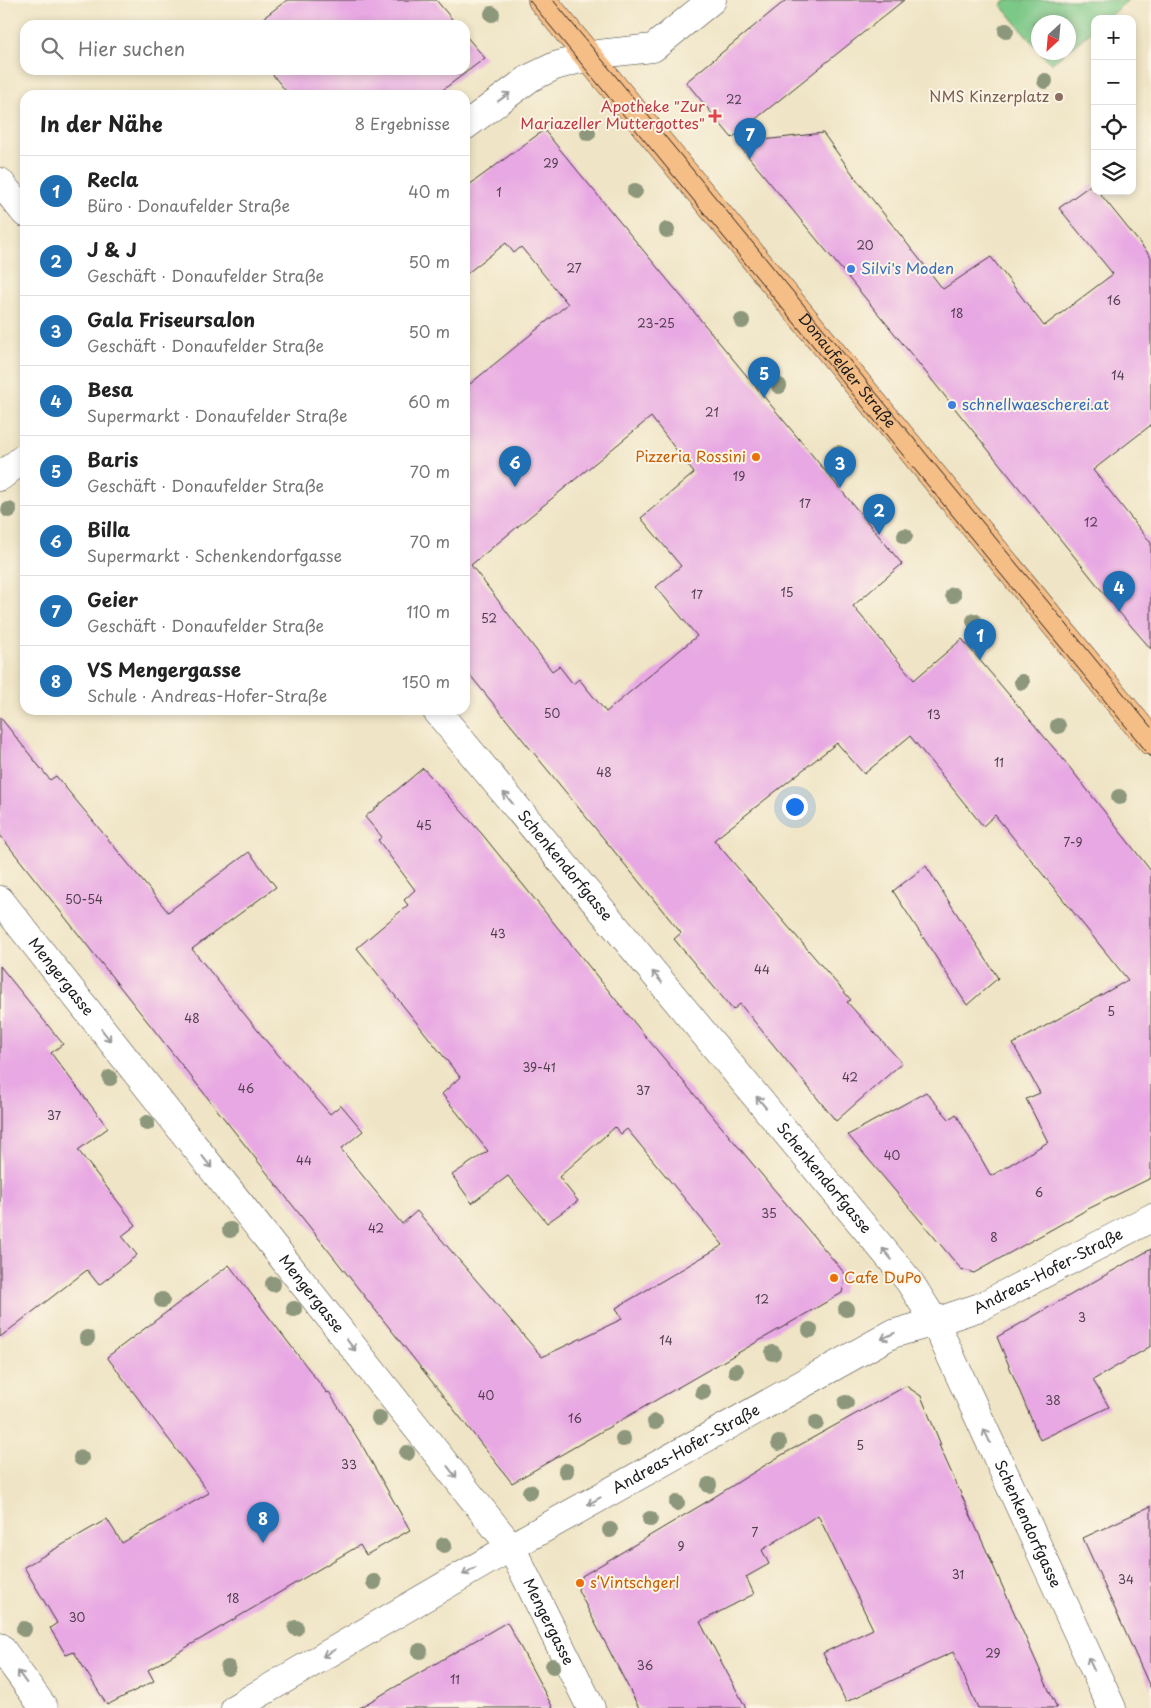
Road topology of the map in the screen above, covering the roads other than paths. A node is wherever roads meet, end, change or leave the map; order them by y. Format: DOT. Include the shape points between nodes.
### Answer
graph roads {
  1 [pos="542,0"];
  2 [pos="712,0"];
  3 [pos="588,56"];
  4 [pos="470,122"];
  5 [pos="0,182"];
  6 [pos="20,207"];
  7 [pos="20,461"];
  8 [pos="0,477"];
  9 [pos="440,715"];
  10 [pos="1151,741"];
  11 [pos="0,900"];
  12 [pos="1151,1218"];
  13 [pos="935,1322"];
  14 [pos="511,1547"];
  15 [pos="0,1646"];
  16 [pos="44,1708"];
  17 [pos="234,1708"];
  18 [pos="591,1708"];
  19 [pos="1112,1708"];
  1 -- 3 [label="main road, Donaufelder Straße"];
  2 -- 3 [label="street" via="653,48"];
  4 -- 3 [label="street, one-way" via="530,78"];
  3 -- 10 [label="main road, Donaufelder Straße"];
  5 -- 6 [label="street"];
  7 -- 8 [label="street"];
  13 -- 9 [label="street, Schenkendorfgasse, one-way" via="909,1281"];
  11 -- 14 [label="street, Mengergasse, one-way"];
  12 -- 13 [label="street, Andreas-Hofer-Straße" via="980,1307"];
  13 -- 14 [label="street, Andreas-Hofer-Straße, one-way" via="892,1334"];
  19 -- 13 [label="street, Schenkendorfgasse, one-way"];
  14 -- 17 [label="street, Andreas-Hofer-Straße, one-way"];
  14 -- 18 [label="street, Mengergasse"];
  16 -- 15 [label="street, one-way"];
}
